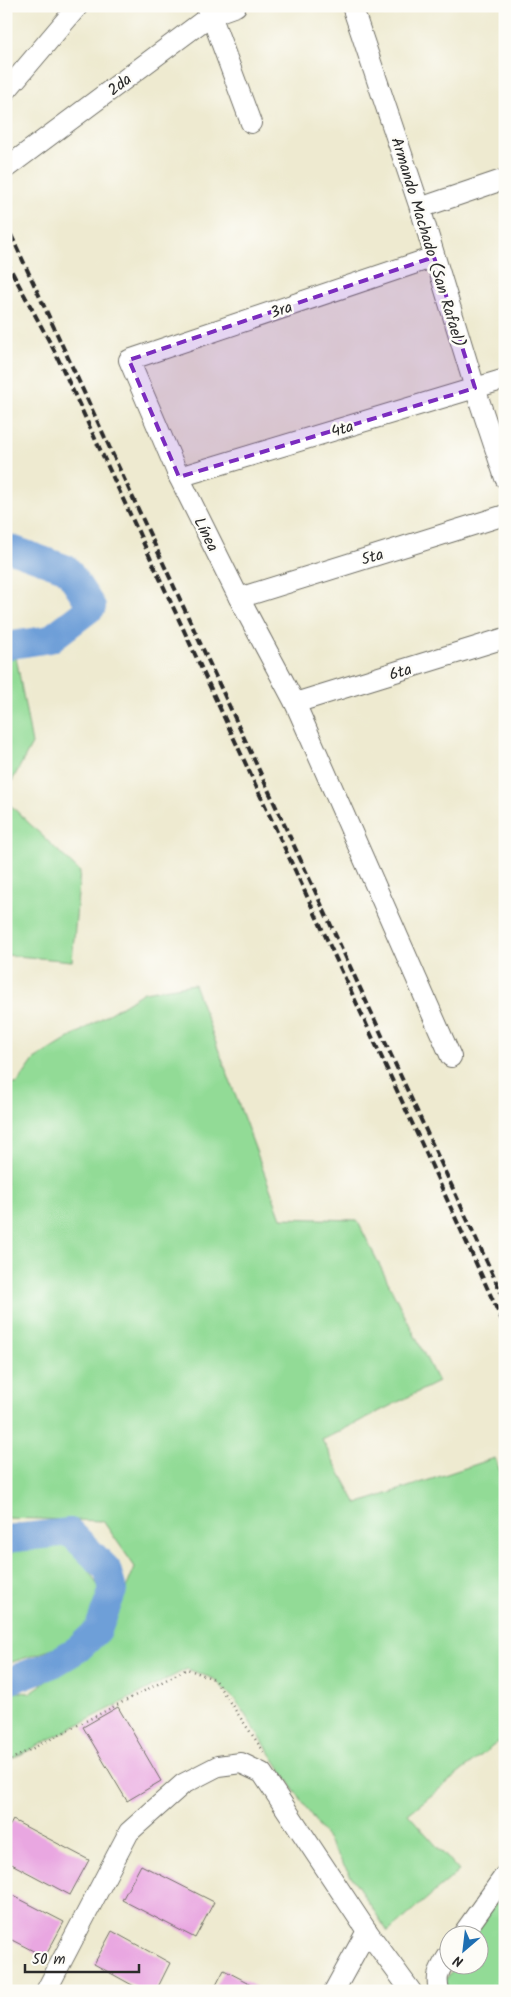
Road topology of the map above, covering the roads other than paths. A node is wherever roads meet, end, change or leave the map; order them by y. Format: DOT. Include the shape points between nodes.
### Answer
graph roads {
  1 [pos="78,6"];
  2 [pos="236,6"];
  3 [pos="352,6"];
  4 [pos="208,11"];
  5 [pos="6,91"];
  6 [pos="252,122"];
  7 [pos="6,168"];
  8 [pos="505,178"];
  9 [pos="420,208"];
  10 [pos="434,257"];
  11 [pos="129,360"];
  12 [pos="505,379"];
  13 [pos="475,388"];
  14 [pos="179,476"];
  15 [pos="505,478"];
  16 [pos="505,515"];
  17 [pos="238,598"];
  18 [pos="505,638"];
  19 [pos="295,703"];
  20 [pos="451,1057"];
  21 [pos="505,1875"];
  22 [pos="470,1924"];
  23 [pos="367,1931"];
  24 [pos="439,1974"];
  25 [pos="46,1991"];
  26 [pos="334,1991"];
  27 [pos="411,1991"];
  28 [pos="439,1991"];
  1 -- 5 [label="street"];
  2 -- 4 [label="street, 2da"];
  3 -- 9 [label="street, Armando Machado (San Rafael)"];
  4 -- 6 [label="street"];
  4 -- 7 [label="street, 2da"];
  8 -- 9 [label="street"];
  9 -- 10 [label="street, Armando Machado (San Rafael)"];
  10 -- 11 [label="street, 3ra"];
  10 -- 13 [label="street, Armando Machado (San Rafael)"];
  11 -- 14 [label="street, Línea"];
  12 -- 13 [label="street, 4ta"];
  13 -- 14 [label="street, 4ta"];
  13 -- 15 [label="street, Armando Machado (San Rafael)"];
  14 -- 17 [label="street, Línea"];
  16 -- 17 [label="street, 5ta"];
  17 -- 19 [label="street, Línea"];
  18 -- 19 [label="street, 6ta"];
  19 -- 20 [label="street, Línea"];
  21 -- 22 [label="street"];
  23 -- 25 [label="street" via="262,1773 241,1763 218,1766 183,1784 129,1832"];
  23 -- 26 [label="street"];
  23 -- 27 [label="street"];
  24 -- 28 [label="street" via="436,1979"];
}
